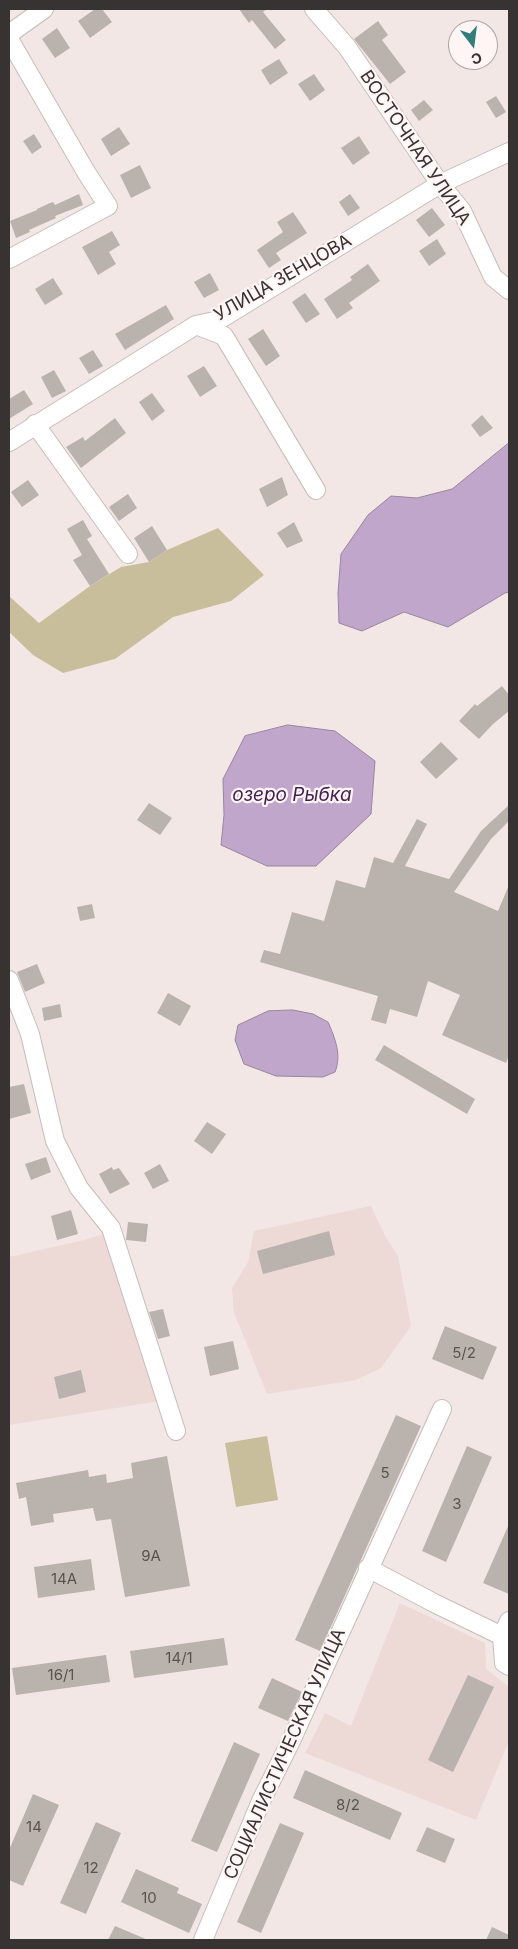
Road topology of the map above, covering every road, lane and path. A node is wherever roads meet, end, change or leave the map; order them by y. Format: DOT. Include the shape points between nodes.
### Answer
graph roads {
  1 [pos="44,9"];
  2 [pos="314,9"];
  3 [pos="9,34"];
  4 [pos="9,39"];
  5 [pos="509,152"];
  6 [pos="440,184"];
  7 [pos="9,259"];
  8 [pos="509,290"];
  9 [pos="196,325"];
  10 [pos="34,424"];
  11 [pos="9,442"];
  12 [pos="316,490"];
  13 [pos="128,554"];
  14 [pos="9,980"];
  15 [pos="442,1408"];
  16 [pos="176,1431"];
  17 [pos="368,1568"];
  18 [pos="506,1628"];
  19 [pos="509,1666"];
  20 [pos="203,1940"];
  1 -- 3 [label="street"];
  2 -- 6 [label="street, ВОСТОЧНАЯ УЛИЦА" via="347,47"];
  4 -- 7 [label="street" via="108,206"];
  5 -- 6 [label="street, УЛИЦА ЗЕНЦОВА"];
  6 -- 8 [label="street, ВОСТОЧНАЯ УЛИЦА" via="462,211 492,277"];
  6 -- 9 [label="street, УЛИЦА ЗЕНЦОВА" via="219,320"];
  9 -- 10 [label="street, УЛИЦА ЗЕНЦОВА"];
  9 -- 12 [label="street" via="224,336"];
  10 -- 11 [label="street, УЛИЦА ЗЕНЦОВА"];
  10 -- 13 [label="street"];
  14 -- 16 [label="street" via="30,1034 55,1142 79,1188 111,1228"];
  15 -- 17 [label="street, СОЦИАЛИСТИЧЕСКАЯ УЛИЦА"];
  17 -- 18 [label="street" via="434,1604"];
  17 -- 20 [label="street, СОЦИАЛИСТИЧЕСКАЯ УЛИЦА" via="261,1801"];
  18 -- 19 [label="street" via="504,1663"];
}
